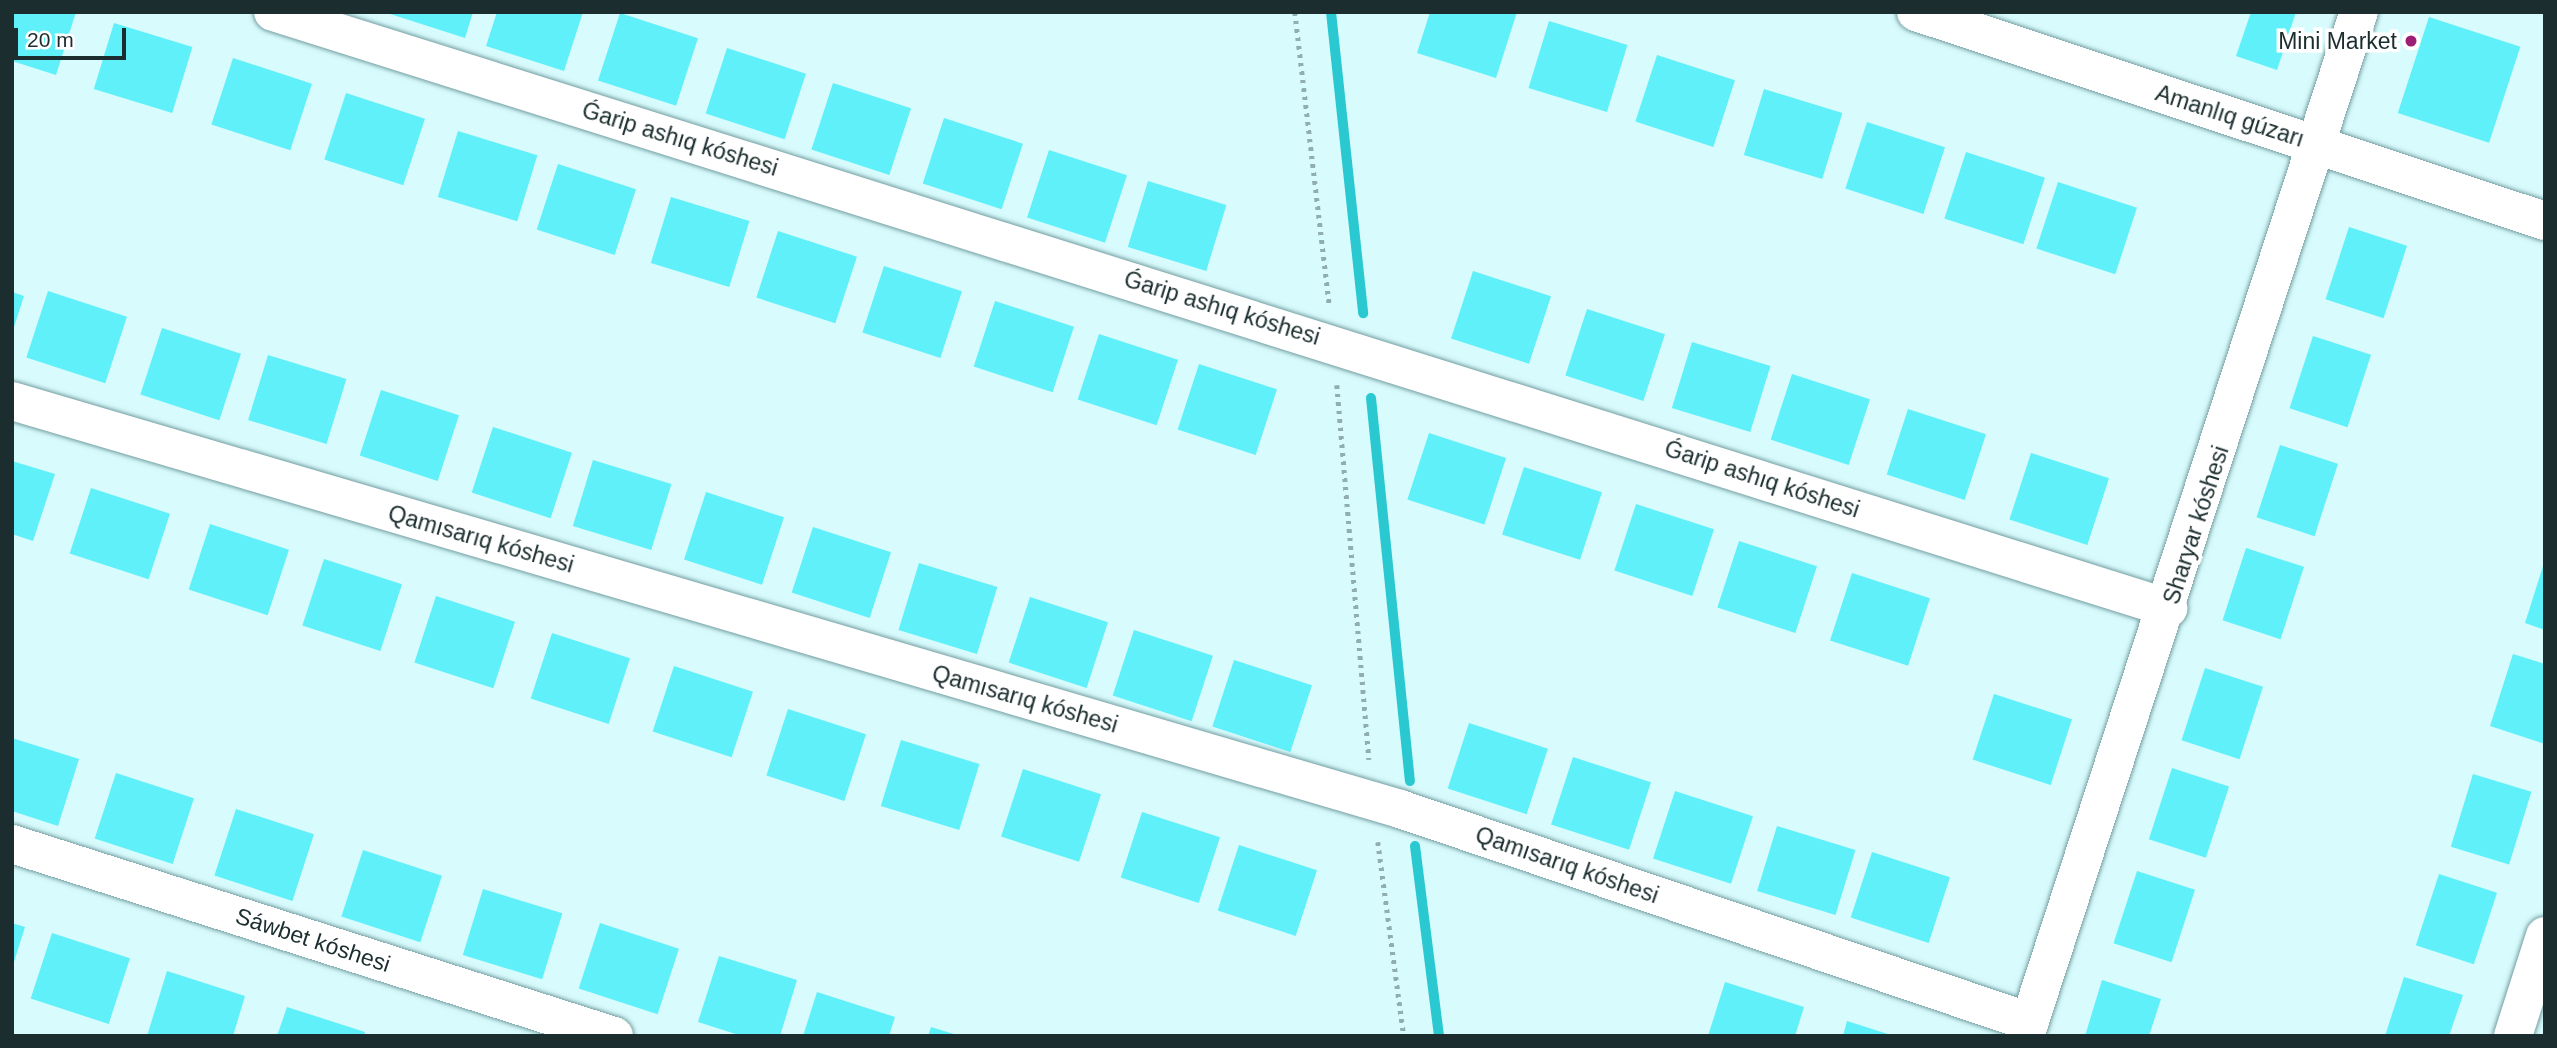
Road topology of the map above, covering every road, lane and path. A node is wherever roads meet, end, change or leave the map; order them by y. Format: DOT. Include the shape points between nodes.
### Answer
graph roads {
  1 [pos="273,12"];
  2 [pos="1295,12"];
  3 [pos="1916,12"];
  4 [pos="2360,12"];
  5 [pos="2318,145"];
  6 [pos="2545,221"];
  7 [pos="1333,343"];
  8 [pos="12,401"];
  9 [pos="2168,608"];
  10 [pos="1373,801"];
  11 [pos="12,844"];
  12 [pos="2545,936"];
  13 [pos="2028,1029"];
  14 [pos="614,1036"];
  15 [pos="1404,1036"];
  16 [pos="2513,1036"];
  1 -- 7 [label="street, Ǵarip ashıq kóshesi"];
  2 -- 7 [label="path"];
  3 -- 5 [label="street, Amanlıq gúzarı"];
  4 -- 5 [label="street, Sharyar kóshesi"];
  5 -- 6 [label="street, Amanlıq gúzarı"];
  5 -- 9 [label="street, Sharyar kóshesi"];
  7 -- 9 [label="street, Ǵarip ashıq kóshesi"];
  7 -- 10 [label="path"];
  8 -- 10 [label="street, Qamısarıq kóshesi"];
  9 -- 13 [label="street, Sharyar kóshesi"];
  10 -- 13 [label="street, Qamısarıq kóshesi"];
  10 -- 15 [label="path"];
  11 -- 14 [label="street, Sáwbet kóshesi"];
  12 -- 16 [label="street"];
}
